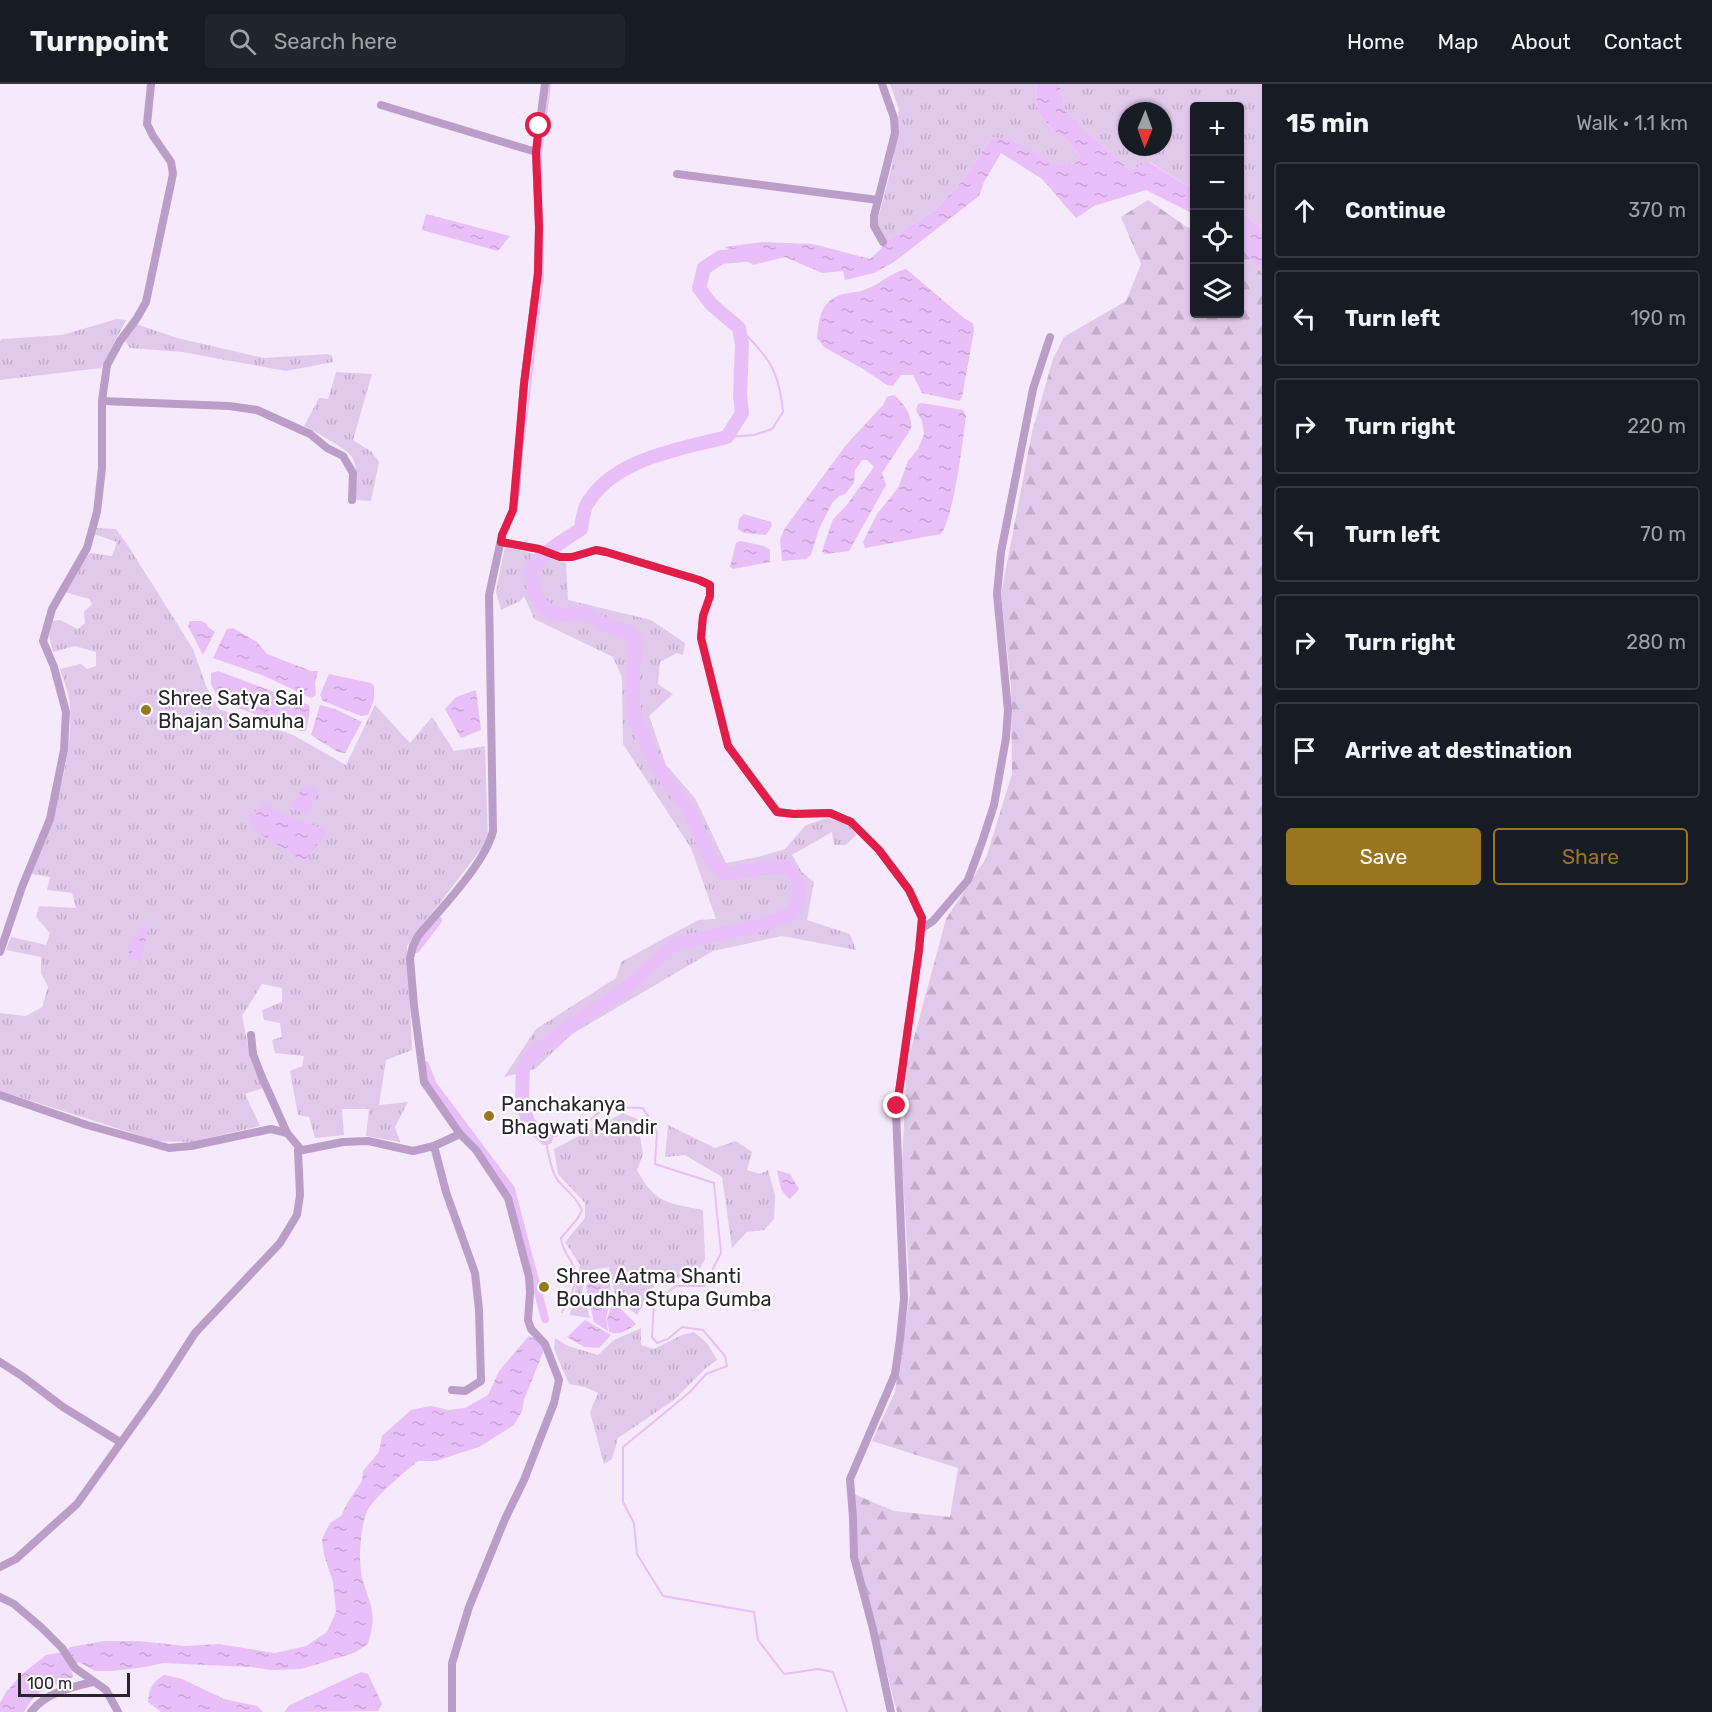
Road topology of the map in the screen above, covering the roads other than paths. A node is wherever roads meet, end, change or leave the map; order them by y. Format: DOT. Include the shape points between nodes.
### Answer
graph roads {
  1 [pos="151,84"];
  2 [pos="545,84"];
  3 [pos="882,84"];
  4 [pos="381,105"];
  5 [pos="536,152"];
  6 [pos="677,174"];
  7 [pos="878,200"];
  8 [pos="883,242"];
  9 [pos="1050,337"];
  10 [pos="102,400"];
  11 [pos="352,500"];
  12 [pos="501,542"];
  13 [pos="921,928"];
  14 [pos="0,952"];
  15 [pos="251,1035"];
  16 [pos="0,1095"];
  17 [pos="287,1133"];
  18 [pos="460,1134"];
  19 [pos="434,1146"];
  20 [pos="298,1151"];
  21 [pos="0,1362"];
  22 [pos="452,1390"];
  23 [pos="120,1442"];
  24 [pos="0,1567"];
  25 [pos="0,1598"];
  26 [pos="93,1682"];
  27 [pos="32,1712"];
  28 [pos="118,1712"];
  29 [pos="452,1712"];
  30 [pos="891,1712"];
  1 -- 10 [label="street" via="147,124 171,162 173,174 146,302 107,365"];
  2 -- 5 [label="street"];
  3 -- 7 [label="street" via="895,133"];
  4 -- 5 [label="street"];
  5 -- 12 [label="street" via="538,273 513,510"];
  6 -- 7 [label="street"];
  7 -- 8 [label="street" via="874,226"];
  9 -- 13 [label="street" via="1033,389 1002,552 997,594 1008,710 994,805 968,880 933,921"];
  10 -- 11 [label="street" via="257,410 310,434 343,456 353,473"];
  10 -- 14 [label="street" via="102,468 97,512 87,548 52,609 43,641 66,712 58,783 50,819"];
  12 -- 13 [label="street" via="560,557 596,550 606,552 710,585 701,638 728,746 777,812 830,813 851,822 879,850 909,890 922,918"];
  12 -- 18 [label="street" via="489,595 493,831 490,845 418,936 410,958 424,1082"];
  13 -- 30 [label="street" via="896,1113 904,1299 900,1339 894,1374 850,1479 854,1557"];
  15 -- 17 [label="street" via="253,1054"];
  16 -- 17 [label="street" via="169,1148 271,1129"];
  17 -- 20 [label="street"];
  18 -- 19 [label="street"];
  18 -- 29 [label="street" via="476,1150 508,1198 529,1277 528,1320 545,1344 559,1380 524,1480 469,1607 452,1663"];
  19 -- 20 [label="street" via="413,1151 368,1141"];
  19 -- 22 [label="street" via="475,1273 479,1310 481,1381 465,1391"];
  20 -- 23 [label="street" via="297,1215 280,1243 195,1333"];
  21 -- 23 [label="street"];
  23 -- 24 [label="street" via="77,1504 16,1559"];
  25 -- 26 [label="street" via="14,1604"];
  26 -- 27 [label="street" via="48,1697"];
  26 -- 28 [label="street" via="106,1690"];
}
